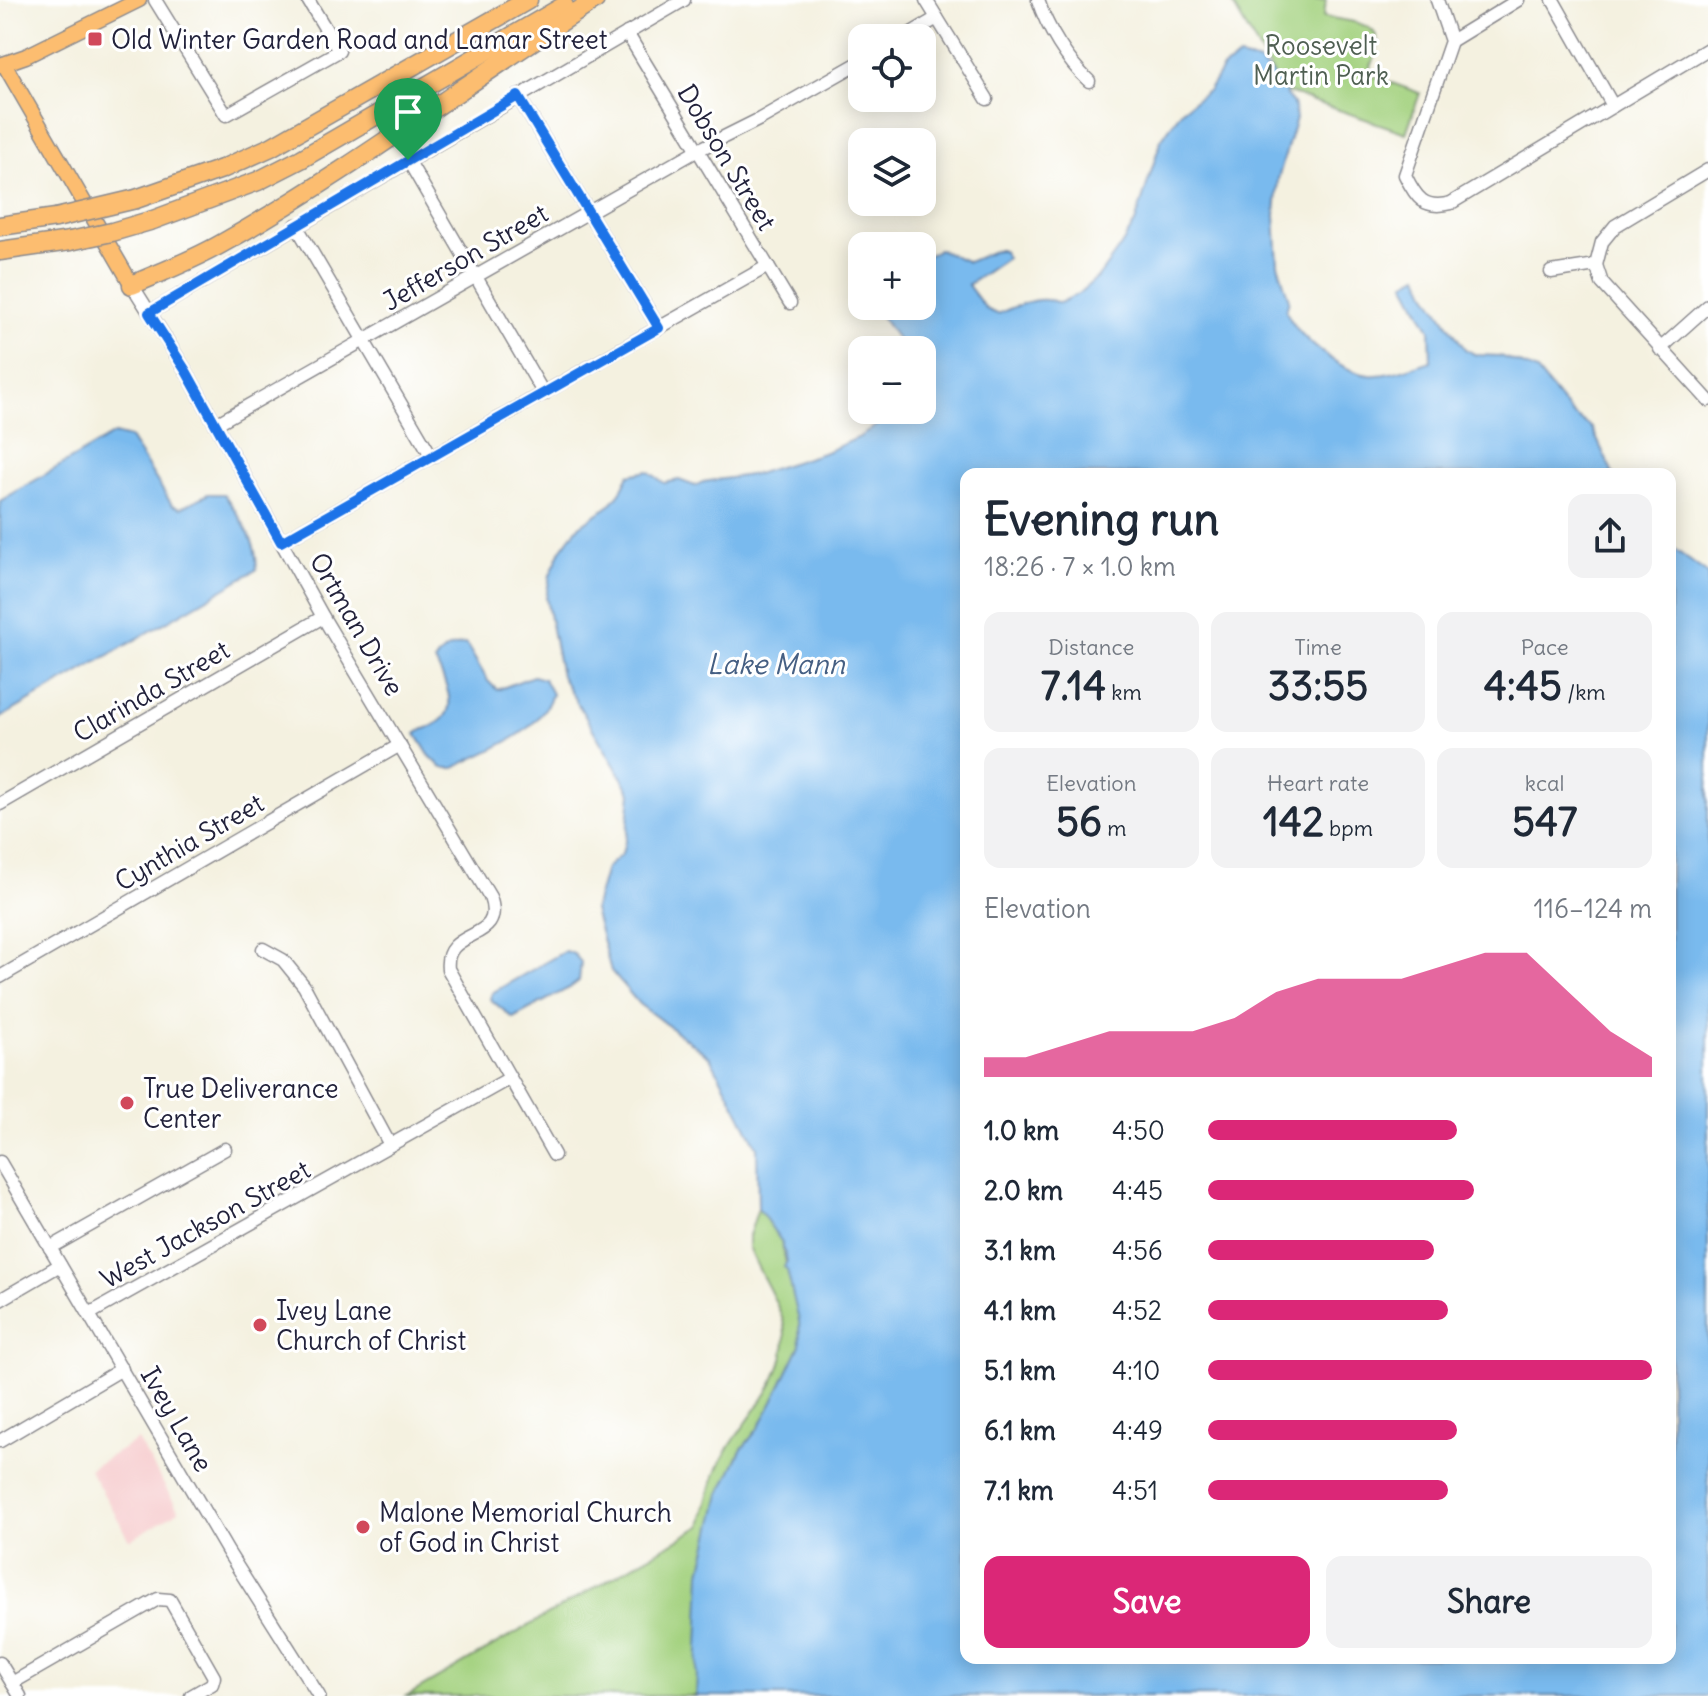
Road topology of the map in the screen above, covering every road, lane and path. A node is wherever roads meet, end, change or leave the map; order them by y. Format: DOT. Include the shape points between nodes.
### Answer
graph roads {
  1 [pos="139,0"];
  2 [pos="155,0"];
  3 [pos="308,0"];
  4 [pos="528,0"];
  5 [pos="574,0"];
  6 [pos="595,0"];
  7 [pos="684,0"];
  8 [pos="926,0"];
  9 [pos="1038,0"];
  10 [pos="1437,0"];
  11 [pos="1518,0"];
  12 [pos="1553,0"];
  13 [pos="937,18"];
  14 [pos="927,24"];
  15 [pos="627,33"];
  16 [pos="1451,41"];
  17 [pos="1708,49"];
  18 [pos="1,62"];
  19 [pos="848,69"];
  20 [pos="1089,81"];
  21 [pos="518,96"];
  22 [pos="987,99"];
  23 [pos="1613,106"];
  24 [pos="698,150"];
  25 [pos="408,160"];
  26 [pos="1708,170"];
  27 [pos="588,212"];
  28 [pos="296,225"];
  29 [pos="0,226"];
  30 [pos="0,251"];
  31 [pos="1596,265"];
  32 [pos="768,266"];
  33 [pos="1551,272"];
  34 [pos="476,277"];
  35 [pos="132,285"];
  36 [pos="790,303"];
  37 [pos="1708,306"];
  38 [pos="149,313"];
  39 [pos="659,328"];
  40 [pos="364,340"];
  41 [pos="1660,349"];
  42 [pos="544,394"];
  43 [pos="1708,400"];
  44 [pos="216,424"];
  45 [pos="432,457"];
  46 [pos="281,542"];
  47 [pos="323,617"];
  48 [pos="400,745"];
  49 [pos="0,804"];
  50 [pos="263,949"];
  51 [pos="0,977"];
  52 [pos="510,1078"];
  53 [pos="390,1145"];
  54 [pos="225,1149"];
  55 [pos="554,1155"];
  56 [pos="0,1162"];
  57 [pos="50,1248"];
  58 [pos="60,1265"];
  59 [pos="0,1300"];
  60 [pos="89,1314"];
  61 [pos="122,1369"];
  62 [pos="0,1441"];
  63 [pos="0,1663"];
  64 [pos="12,1683"];
  65 [pos="20,1696"];
  66 [pos="191,1696"];
  67 [pos="319,1696"];
  1 -- 18 [label="main road"];
  2 -- 3 [label="street" via="226,115 339,51"];
  4 -- 29 [label="highway, bridge" via="271,147 222,169 136,199"];
  5 -- 30 [label="highway, bridge" via="301,159 244,186 112,232"];
  6 -- 35 [label="highway" via="290,203 217,246"];
  7 -- 15 [label="street"];
  8 -- 13 [label="street"];
  9 -- 20 [label="street" via="1044,18"];
  10 -- 16 [label="street"];
  11 -- 16 [label="street"];
  12 -- 23 [label="street"];
  13 -- 14 [label="street"];
  13 -- 22 [label="street"];
  15 -- 21 [label="street"];
  15 -- 24 [label="street, Dobson Street"];
  16 -- 23 [label="street" via="1405,175 1426,204 1451,203"];
  17 -- 23 [label="street"];
  18 -- 35 [label="main road, Ortman Drive"];
  19 -- 24 [label="street, Jefferson Street"];
  21 -- 25 [label="street"];
  21 -- 27 [label="street"];
  24 -- 27 [label="street, Jefferson Street"];
  24 -- 32 [label="street, Dobson Street"];
  25 -- 28 [label="street"];
  25 -- 34 [label="street"];
  26 -- 31 [label="street" via="1615,226 1602,242"];
  27 -- 34 [label="street, Jefferson Street"];
  27 -- 39 [label="street"];
  28 -- 38 [label="street"];
  28 -- 40 [label="street"];
  31 -- 33 [label="street"];
  31 -- 41 [label="street" via="1602,283"];
  32 -- 36 [label="street, Dobson Street"];
  32 -- 39 [label="street"];
  34 -- 40 [label="street, Jefferson Street"];
  34 -- 42 [label="street"];
  35 -- 38 [label="street, Ortman Drive"];
  37 -- 41 [label="street"];
  38 -- 44 [label="street, Ortman Drive"];
  39 -- 42 [label="street"];
  40 -- 44 [label="street, Jefferson Street"];
  40 -- 45 [label="street"];
  41 -- 43 [label="street"];
  42 -- 45 [label="street"];
  44 -- 46 [label="street, Ortman Drive"];
  45 -- 46 [label="street"];
  46 -- 47 [label="street, Ortman Drive"];
  47 -- 48 [label="street, Ortman Drive"];
  47 -- 49 [label="street, Clarinda Street"];
  48 -- 51 [label="street, Cynthia Street"];
  48 -- 52 [label="street, Ortman Drive" via="494,907 493,921 457,944 447,959"];
  50 -- 53 [label="street" via="283,960 304,986"];
  52 -- 53 [label="street, West Jackson Street"];
  52 -- 55 [label="street, Ortman Drive"];
  53 -- 60 [label="street, West Jackson Street"];
  54 -- 57 [label="street"];
  56 -- 57 [label="street, Ivey Lane"];
  57 -- 58 [label="street, Ivey Lane"];
  58 -- 59 [label="street"];
  58 -- 60 [label="street, Ivey Lane"];
  60 -- 61 [label="street, Ivey Lane"];
  61 -- 62 [label="street"];
  61 -- 67 [label="street, Ivey Lane"];
  63 -- 64 [label="street"];
  64 -- 65 [label="street"];
  64 -- 66 [label="street" via="158,1599 170,1600 214,1677 212,1684"];
}
